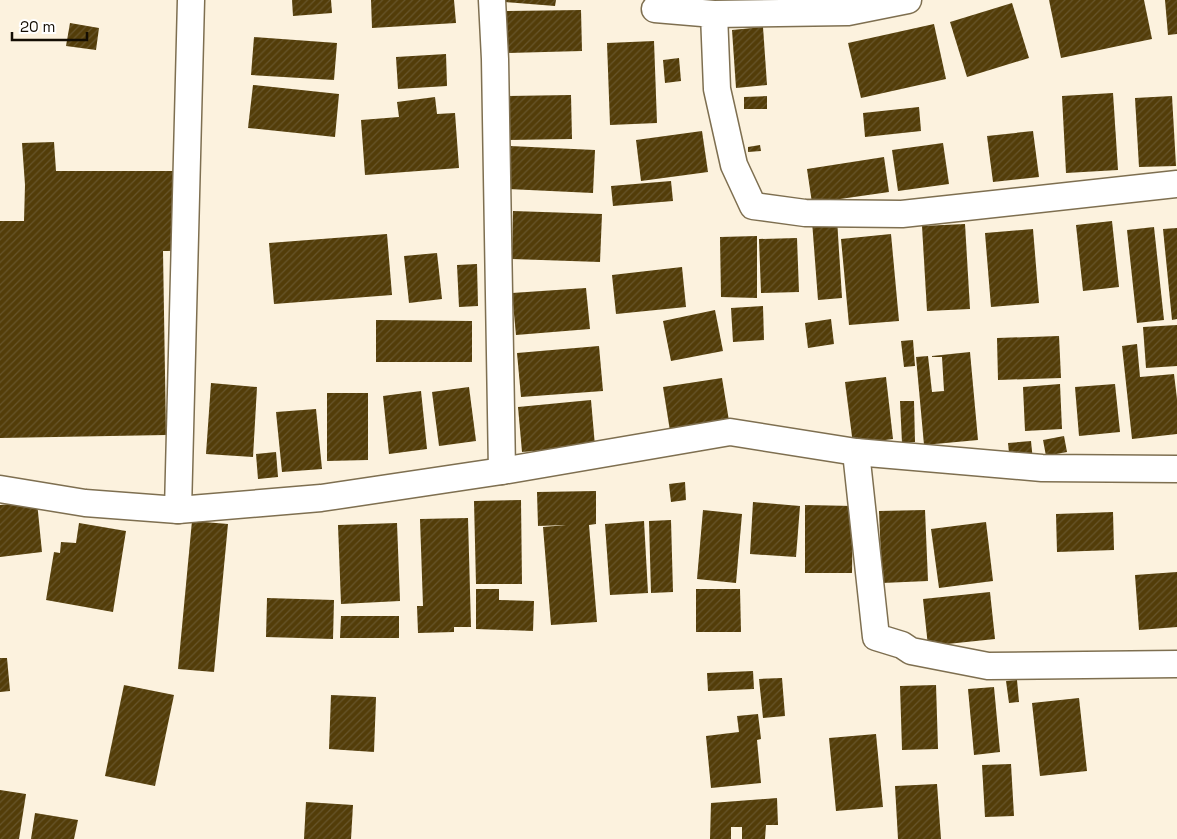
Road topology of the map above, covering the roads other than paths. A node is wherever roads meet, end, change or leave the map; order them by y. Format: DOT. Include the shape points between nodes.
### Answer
graph roads {
  1 [pos="191,0"];
  2 [pos="492,0"];
  3 [pos="908,0"];
  4 [pos="655,9"];
  5 [pos="714,14"];
  6 [pos="1177,184"];
  7 [pos="856,452"];
  8 [pos="1177,469"];
  9 [pos="502,471"];
  10 [pos="0,489"];
  11 [pos="178,510"];
  12 [pos="1177,664"];
  1 -- 11 [label="street"];
  2 -- 9 [label="street" via="496,68"];
  3 -- 5 [label="street" via="848,12"];
  4 -- 5 [label="street"];
  5 -- 6 [label="street" via="717,89 734,165 753,206 805,214 902,214"];
  7 -- 8 [label="street" via="1042,468"];
  7 -- 9 [label="street" via="730,432"];
  7 -- 12 [label="street" via="876,637 911,651 988,666"];
  9 -- 11 [label="street" via="321,498"];
  10 -- 11 [label="street" via="85,503"];
}
